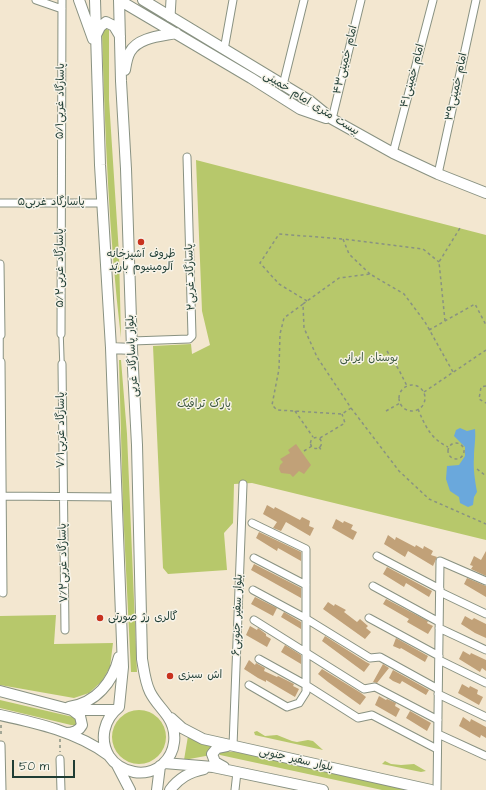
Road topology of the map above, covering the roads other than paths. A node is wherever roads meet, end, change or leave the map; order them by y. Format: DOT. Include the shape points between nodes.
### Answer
graph roads {
  1 [pos="36,0"];
  2 [pos="62,0"];
  3 [pos="79,0"];
  4 [pos="95,0"];
  5 [pos="119,0"];
  6 [pos="142,0"];
  7 [pos="152,0"];
  8 [pos="171,0"];
  9 [pos="233,0"];
  10 [pos="304,0"];
  11 [pos="361,0"];
  12 [pos="433,0"];
  13 [pos="476,0"];
  14 [pos="62,9"];
  15 [pos="159,10"];
  16 [pos="170,17"];
  17 [pos="176,33"];
  18 [pos="96,36"];
  19 [pos="121,38"];
  20 [pos="224,50"];
  21 [pos="97,51"];
  22 [pos="121,81"];
  23 [pos="283,85"];
  24 [pos="332,120"];
  25 [pos="393,153"];
  26 [pos="187,157"];
  27 [pos="438,174"];
  28 [pos="486,193"];
  29 [pos="0,203"];
  30 [pos="61,203"];
  31 [pos="103,203"];
  32 [pos="0,264"];
  33 [pos="61,334"];
  34 [pos="1,335"];
  35 [pos="132,345"];
  36 [pos="111,348"];
  37 [pos="1,362"];
  38 [pos="62,364"];
  39 [pos="243,484"];
  40 [pos="1,496"];
  41 [pos="63,496"];
  42 [pos="116,497"];
  43 [pos="252,523"];
  44 [pos="377,556"];
  45 [pos="254,558"];
  46 [pos="486,581"];
  47 [pos="306,584"];
  48 [pos="373,586"];
  49 [pos="253,590"];
  50 [pos="440,591"];
  51 [pos="3,593"];
  52 [pos="486,614"];
  53 [pos="306,618"];
  54 [pos="368,618"];
  55 [pos="254,620"];
  56 [pos="439,625"];
  57 [pos="65,630"];
  58 [pos="122,642"];
  59 [pos="486,650"];
  60 [pos="306,652"];
  61 [pos="439,658"];
  62 [pos="259,659"];
  63 [pos="486,683"];
  64 [pos="249,685"];
  65 [pos="306,685"];
  66 [pos="0,691"];
  67 [pos="438,691"];
  68 [pos="61,707"];
  69 [pos="117,709"];
  70 [pos="72,710"];
  71 [pos="164,712"];
  72 [pos="0,716"];
  73 [pos="486,717"];
  74 [pos="438,720"];
  75 [pos="63,732"];
  76 [pos="438,734"];
  77 [pos="1,745"];
  78 [pos="233,746"];
  79 [pos="437,749"];
  80 [pos="108,755"];
  81 [pos="486,756"];
  82 [pos="60,759"];
  83 [pos="162,764"];
  84 [pos="117,765"];
  85 [pos="209,767"];
  86 [pos="237,772"];
  87 [pos="2,790"];
  88 [pos="61,790"];
  89 [pos="130,790"];
  90 [pos="157,790"];
  91 [pos="170,790"];
  92 [pos="235,790"];
  93 [pos="323,790"];
  94 [pos="431,790"];
  95 [pos="437,790"];
  1 -- 14 [label="street"];
  2 -- 14 [label="street, پاسارگاد غربی۵/۱"];
  3 -- 21 [label="main road"];
  4 -- 18 [label="main road, بلوار پاسارگاد غربی"];
  5 -- 17 [label="main road"];
  5 -- 19 [label="main road, بلوار پاسارگاد غربی"];
  6 -- 15 [label="main road, بیست متری امام خمینی"];
  7 -- 15 [label="main road"];
  8 -- 16 [label="street"];
  9 -- 20 [label="street"];
  10 -- 23 [label="street"];
  11 -- 24 [label="street, امام خمینی۴۳"];
  12 -- 25 [label="street, امام خمینی۴۱"];
  13 -- 27 [label="street, امام خمینی۳۹"];
  14 -- 30 [label="street, پاسارگاد غربی۵/۱"];
  15 -- 16 [label="main road, بیست متری امام خمینی"];
  16 -- 20 [label="main road, بیست متری امام خمینی"];
  17 -- 22 [label="main road" via="140,42 130,51"];
  17 -- 24 [label="main road" via="300,109"];
  18 -- 19 [label="main road" via="100,26 106,22 114,26"];
  18 -- 21 [label="main road, بلوار پاسارگاد غربی"];
  19 -- 22 [label="main road, بلوار پاسارگاد غربی"];
  20 -- 23 [label="main road, بیست متری امام خمینی"];
  21 -- 31 [label="main road, بلوار پاسارگاد غربی"];
  22 -- 35 [label="main road, بلوار پاسارگاد غربی"];
  23 -- 24 [label="main road, بیست متری امام خمینی" via="310,101"];
  24 -- 25 [label="main road, بیست متری امام خمینی"];
  25 -- 27 [label="main road, بیست متری امام خمینی"];
  26 -- 35 [label="street, پاسارگاد غربی۲" via="192,336 189,339"];
  27 -- 28 [label="main road, بیست متری امام خمینی"];
  29 -- 30 [label="street, پاسارگاد غربی۵"];
  30 -- 31 [label="street, پاسارگاد غربی۵"];
  30 -- 33 [label="street, پاسارگاد غربی۵/۲"];
  31 -- 36 [label="main road, بلوار پاسارگاد غربی"];
  32 -- 34 [label="street"];
  33 -- 38 [label="lane"];
  34 -- 37 [label="lane"];
  35 -- 36 [label="main road"];
  35 -- 71 [label="main road, بلوار پاسارگاد غربی" via="142,659 150,692"];
  36 -- 42 [label="main road, بلوار پاسارگاد غربی"];
  37 -- 40 [label="street"];
  38 -- 41 [label="street, پاسارگاد غربی۷/۱"];
  39 -- 78 [label="street, بلوار سفیر جنوبی۶"];
  40 -- 41 [label="street"];
  40 -- 51 [label="street"];
  41 -- 42 [label="street"];
  41 -- 57 [label="street, پاسارگاد غربی۷/۲"];
  42 -- 58 [label="main road, بلوار پاسارگاد غربی"];
  43 -- 47 [label="street" via="306,549"];
  44 -- 50 [label="street"];
  45 -- 47 [label="street"];
  46 -- 50 [label="street" via="440,561"];
  47 -- 53 [label="street"];
  48 -- 56 [label="street"];
  49 -- 53 [label="street"];
  50 -- 52 [label="street"];
  50 -- 56 [label="street"];
  53 -- 60 [label="street"];
  53 -- 67 [label="street" via="370,658 380,656"];
  54 -- 61 [label="street"];
  55 -- 60 [label="street"];
  56 -- 59 [label="street"];
  56 -- 61 [label="street"];
  58 -- 68 [label="main road" via="119,660 112,677 101,691 88,701"];
  58 -- 69 [label="main road, بلوار پاسارگاد غربی" via="123,667"];
  60 -- 65 [label="street"];
  60 -- 74 [label="street" via="364,689 376,687"];
  61 -- 63 [label="street"];
  61 -- 67 [label="street"];
  62 -- 65 [label="street"];
  64 -- 65 [label="street" via="287,707 299,703 306,692"];
  65 -- 79 [label="street" via="358,718 372,715"];
  66 -- 68 [label="main road"];
  67 -- 73 [label="street"];
  67 -- 74 [label="street"];
  68 -- 70 [label="main road"];
  69 -- 70 [label="main road"];
  69 -- 80 [label="main road" via="105,727 104,741"];
  70 -- 75 [label="main road" via="80,716 81,728 75,732"];
  71 -- 78 [label="main road, بلوار سفیر جنوبی" via="192,734"];
  71 -- 83 [label="main road" via="172,724 175,740 173,749"];
  72 -- 75 [label="main road" via="28,721"];
  74 -- 76 [label="street"];
  75 -- 80 [label="main road"];
  76 -- 79 [label="street"];
  76 -- 81 [label="street"];
  77 -- 87 [label="street"];
  78 -- 86 [label="main road" via="220,746 212,754 218,764"];
  78 -- 94 [label="main road, بلوار سفیر جنوبی"];
  79 -- 95 [label="street"];
  80 -- 84 [label="main road"];
  82 -- 88 [label="street"];
  83 -- 84 [label="main road" via="150,771 138,773 127,771"];
  83 -- 85 [label="main road, بلوار سفیر جنوبی"];
  83 -- 90 [label="main road"];
  84 -- 89 [label="main road"];
  85 -- 86 [label="main road, بلوار سفیر جنوبی"];
  85 -- 91 [label="main road" via="192,772"];
  86 -- 92 [label="street"];
  86 -- 93 [label="main road, بلوار سفیر جنوبی"];
}
